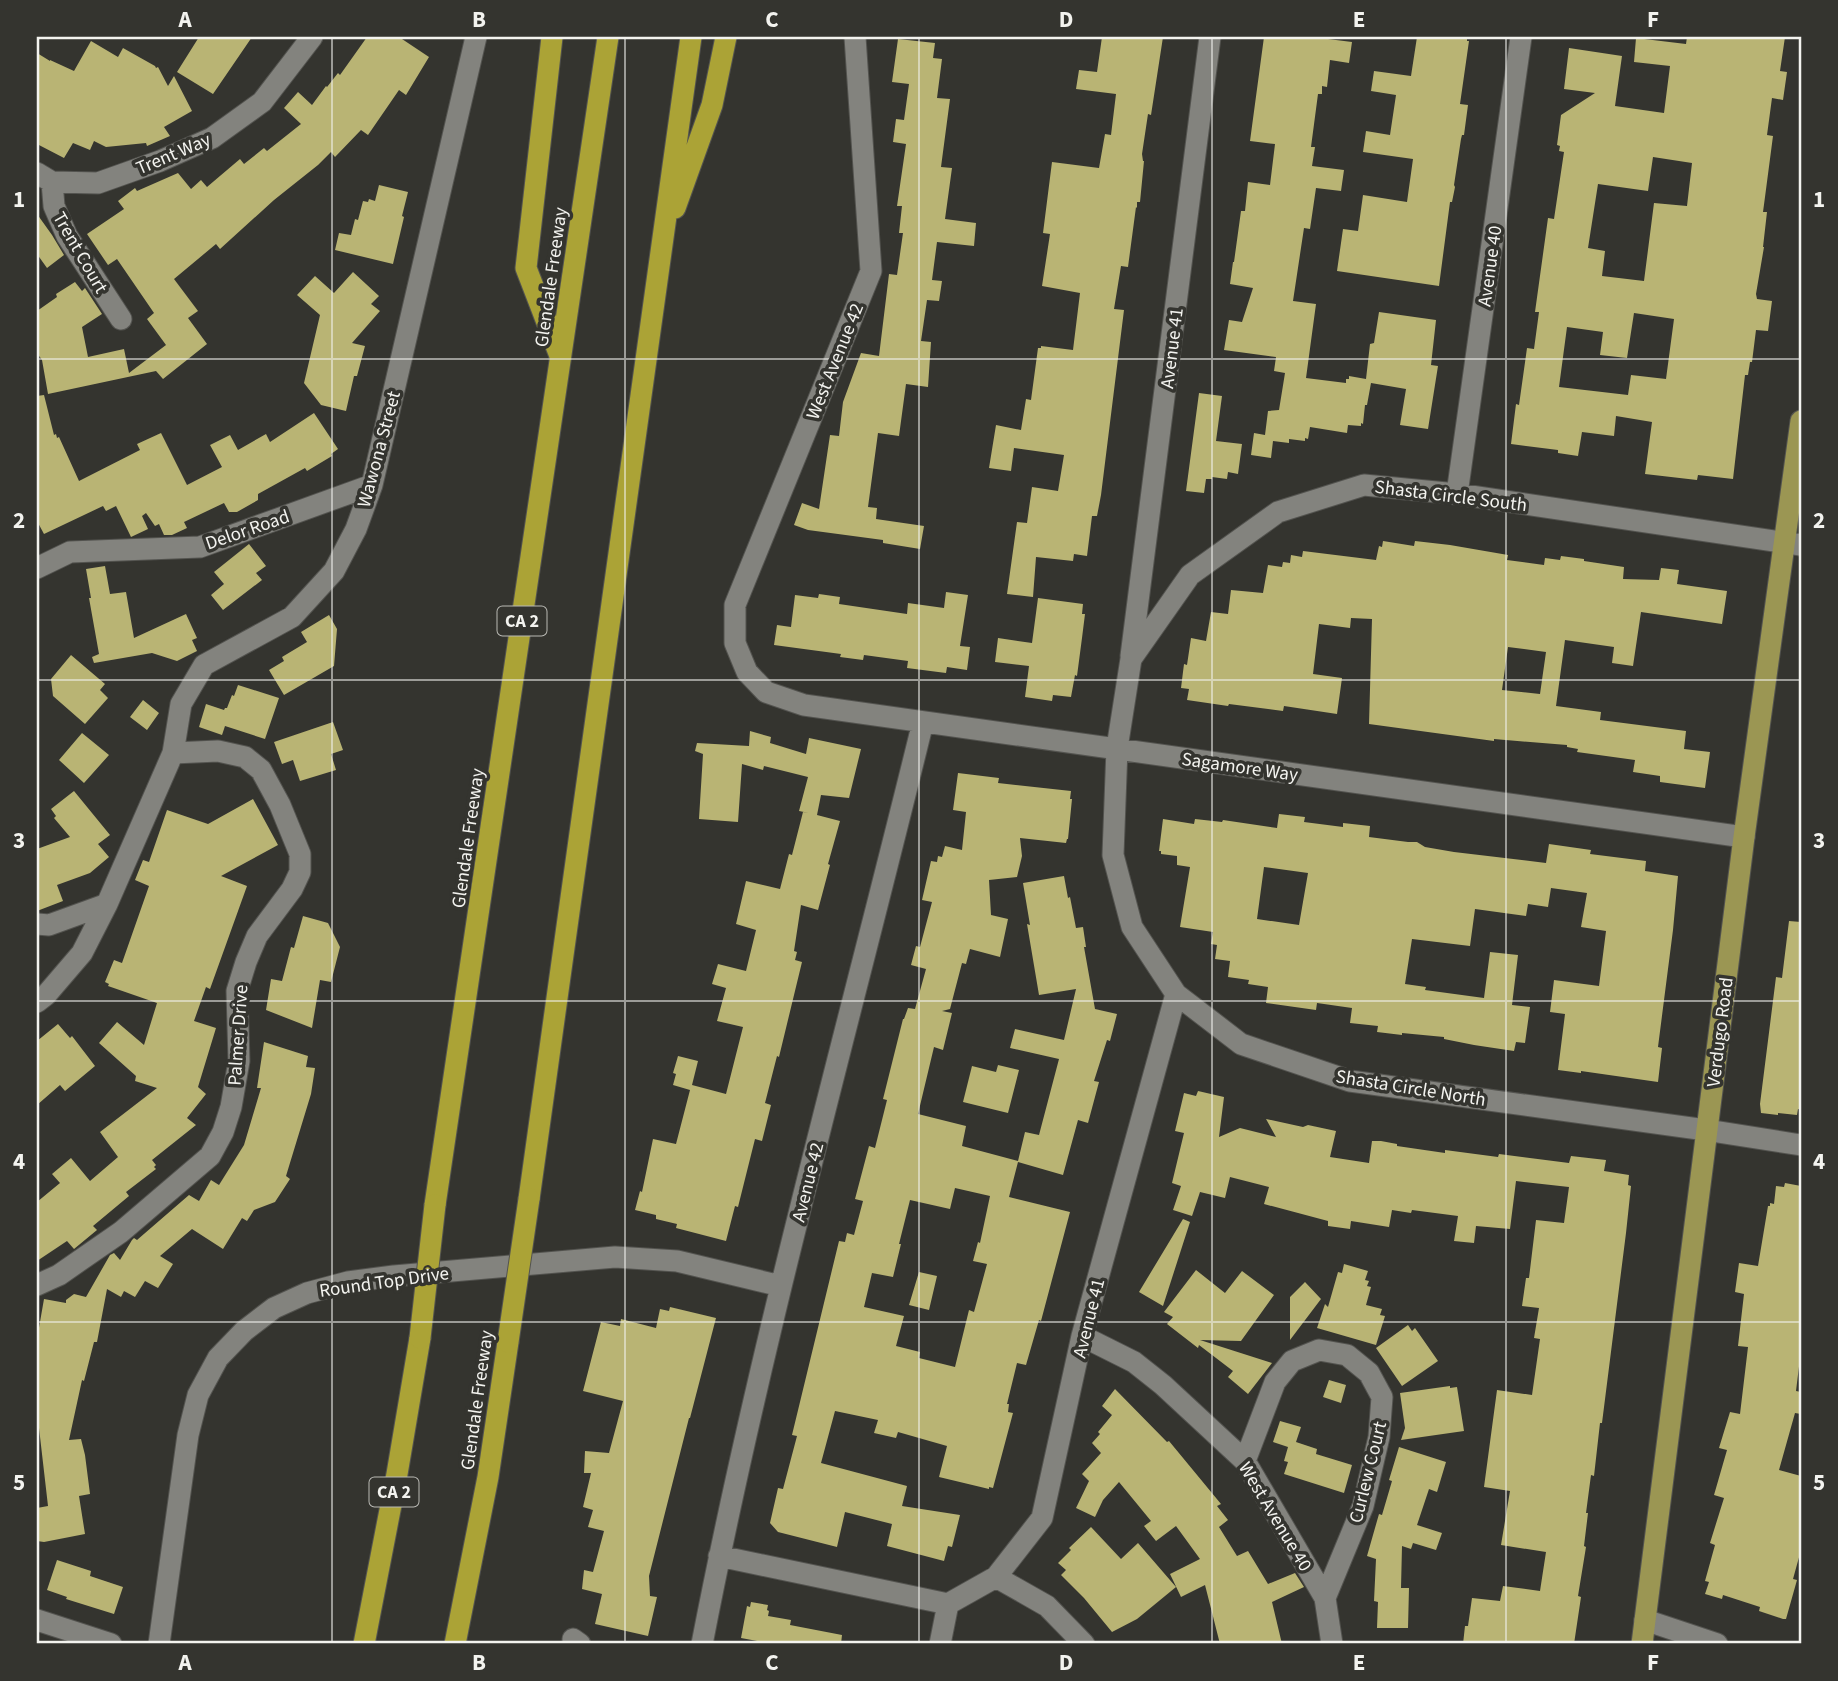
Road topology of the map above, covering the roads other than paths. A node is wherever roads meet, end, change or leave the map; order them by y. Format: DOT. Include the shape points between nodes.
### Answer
graph roads {
  1 [pos="312,37"];
  2 [pos="476,37"];
  3 [pos="552,37"];
  4 [pos="608,37"];
  5 [pos="691,37"];
  6 [pos="726,37"];
  7 [pos="855,37"];
  8 [pos="1210,37"];
  9 [pos="1521,37"];
  10 [pos="44,178"];
  11 [pos="660,249"];
  12 [pos="121,319"];
  13 [pos="561,357"];
  14 [pos="1801,421"];
  15 [pos="372,485"];
  16 [pos="1457,494"];
  17 [pos="1793,544"];
  18 [pos="37,568"];
  19 [pos="1131,659"];
  20 [pos="747,672"];
  21 [pos="923,722"];
  22 [pos="1118,748"];
  23 [pos="173,753"];
  24 [pos="1744,837"];
  25 [pos="107,904"];
  26 [pos="37,924"];
  27 [pos="1176,994"];
  28 [pos="37,1002"];
  29 [pos="1706,1130"];
  30 [pos="1801,1145"];
  31 [pos="37,1285"];
  32 [pos="781,1286"];
  33 [pos="1082,1336"];
  34 [pos="1245,1461"];
  35 [pos="719,1556"];
  36 [pos="996,1577"];
  37 [pos="1325,1598"];
  38 [pos="948,1604"];
  39 [pos="37,1620"];
  40 [pos="1645,1620"];
  41 [pos="111,1644"];
  42 [pos="159,1644"];
  43 [pos="364,1644"];
  44 [pos="455,1644"];
  45 [pos="702,1644"];
  46 [pos="940,1644"];
  47 [pos="1084,1644"];
  48 [pos="1332,1644"];
  49 [pos="1642,1644"];
  50 [pos="1717,1644"];
  1 -- 10 [label="street, Trent Way" via="262,102 212,138 98,183"];
  2 -- 15 [label="street, Wawona Street"];
  3 -- 13 [label="highway" via="526,268"];
  4 -- 13 [label="highway, Glendale Freeway / CA 2"];
  5 -- 11 [label="highway, Glendale Freeway"];
  6 -- 11 [label="highway" via="712,105"];
  7 -- 20 [label="street, West Avenue 42" via="871,271 735,605 735,643"];
  8 -- 19 [label="street, Avenue 41"];
  9 -- 16 [label="street, Avenue 40"];
  10 -- 12 [label="street, Trent Court" via="67,236"];
  11 -- 44 [label="highway, Glendale Freeway, bridge" via="508,1342 488,1477"];
  13 -- 43 [label="highway, Glendale Freeway / CA 2, bridge" via="419,1338"];
  14 -- 17 [label="main road, Verdugo Road"];
  15 -- 18 [label="street, Delor Road" via="200,547 70,552"];
  15 -- 23 [label="street, Wawona Street" via="334,571 292,617 204,666 181,704"];
  16 -- 17 [label="street, Shasta Circle South"];
  16 -- 19 [label="street, Shasta Circle South" via="1364,485 1278,512 1190,575"];
  17 -- 24 [label="main road, Verdugo Road"];
  19 -- 22 [label="street, Shasta Circle South"];
  20 -- 21 [label="street, Sagamore Way" via="766,692 804,705"];
  21 -- 22 [label="street, Sagamore Way"];
  21 -- 32 [label="street, Avenue 42"];
  22 -- 24 [label="street, Sagamore Way"];
  22 -- 27 [label="street, Shasta Circle North" via="1113,855 1132,927"];
  23 -- 25 [label="street, Wawona Street"];
  23 -- 31 [label="street, Palmer Drive" via="218,751 245,757 261,770 299,854 300,872 257,936 246,962 237,991 239,1061 223,1132 209,1156 121,1232"];
  24 -- 29 [label="main road, Verdugo Road"];
  25 -- 26 [label="street" via="49,925"];
  25 -- 28 [label="street, Wawona Street" via="82,953"];
  27 -- 29 [label="street, Shasta Circle North" via="1241,1044 1350,1081"];
  27 -- 33 [label="street, Avenue 41"];
  29 -- 30 [label="street, Shasta Circle North"];
  29 -- 40 [label="main road, Verdugo Road"];
  32 -- 35 [label="street, Avenue 42"];
  32 -- 42 [label="street, Round Top Drive" via="677,1261 615,1256 348,1282 274,1308 218,1358 198,1395 188,1435"];
  33 -- 34 [label="street, West Avenue 40" via="1134,1362"];
  33 -- 36 [label="street, Avenue 41" via="1042,1518"];
  34 -- 37 [label="street, West Avenue 40"];
  34 -- 37 [label="street, Curlew Court" via="1275,1382 1292,1361 1319,1350 1347,1355 1369,1373 1382,1397 1379,1437 1363,1506"];
  35 -- 38 [label="street"];
  35 -- 45 [label="street, Avenue 42"];
  36 -- 38 [label="street, Avenue 41"];
  36 -- 47 [label="street" via="1047,1606"];
  37 -- 48 [label="street, West Avenue 40"];
  38 -- 46 [label="street"];
  39 -- 41 [label="street"];
  40 -- 49 [label="main road, Verdugo Road"];
  40 -- 50 [label="street"];
}
